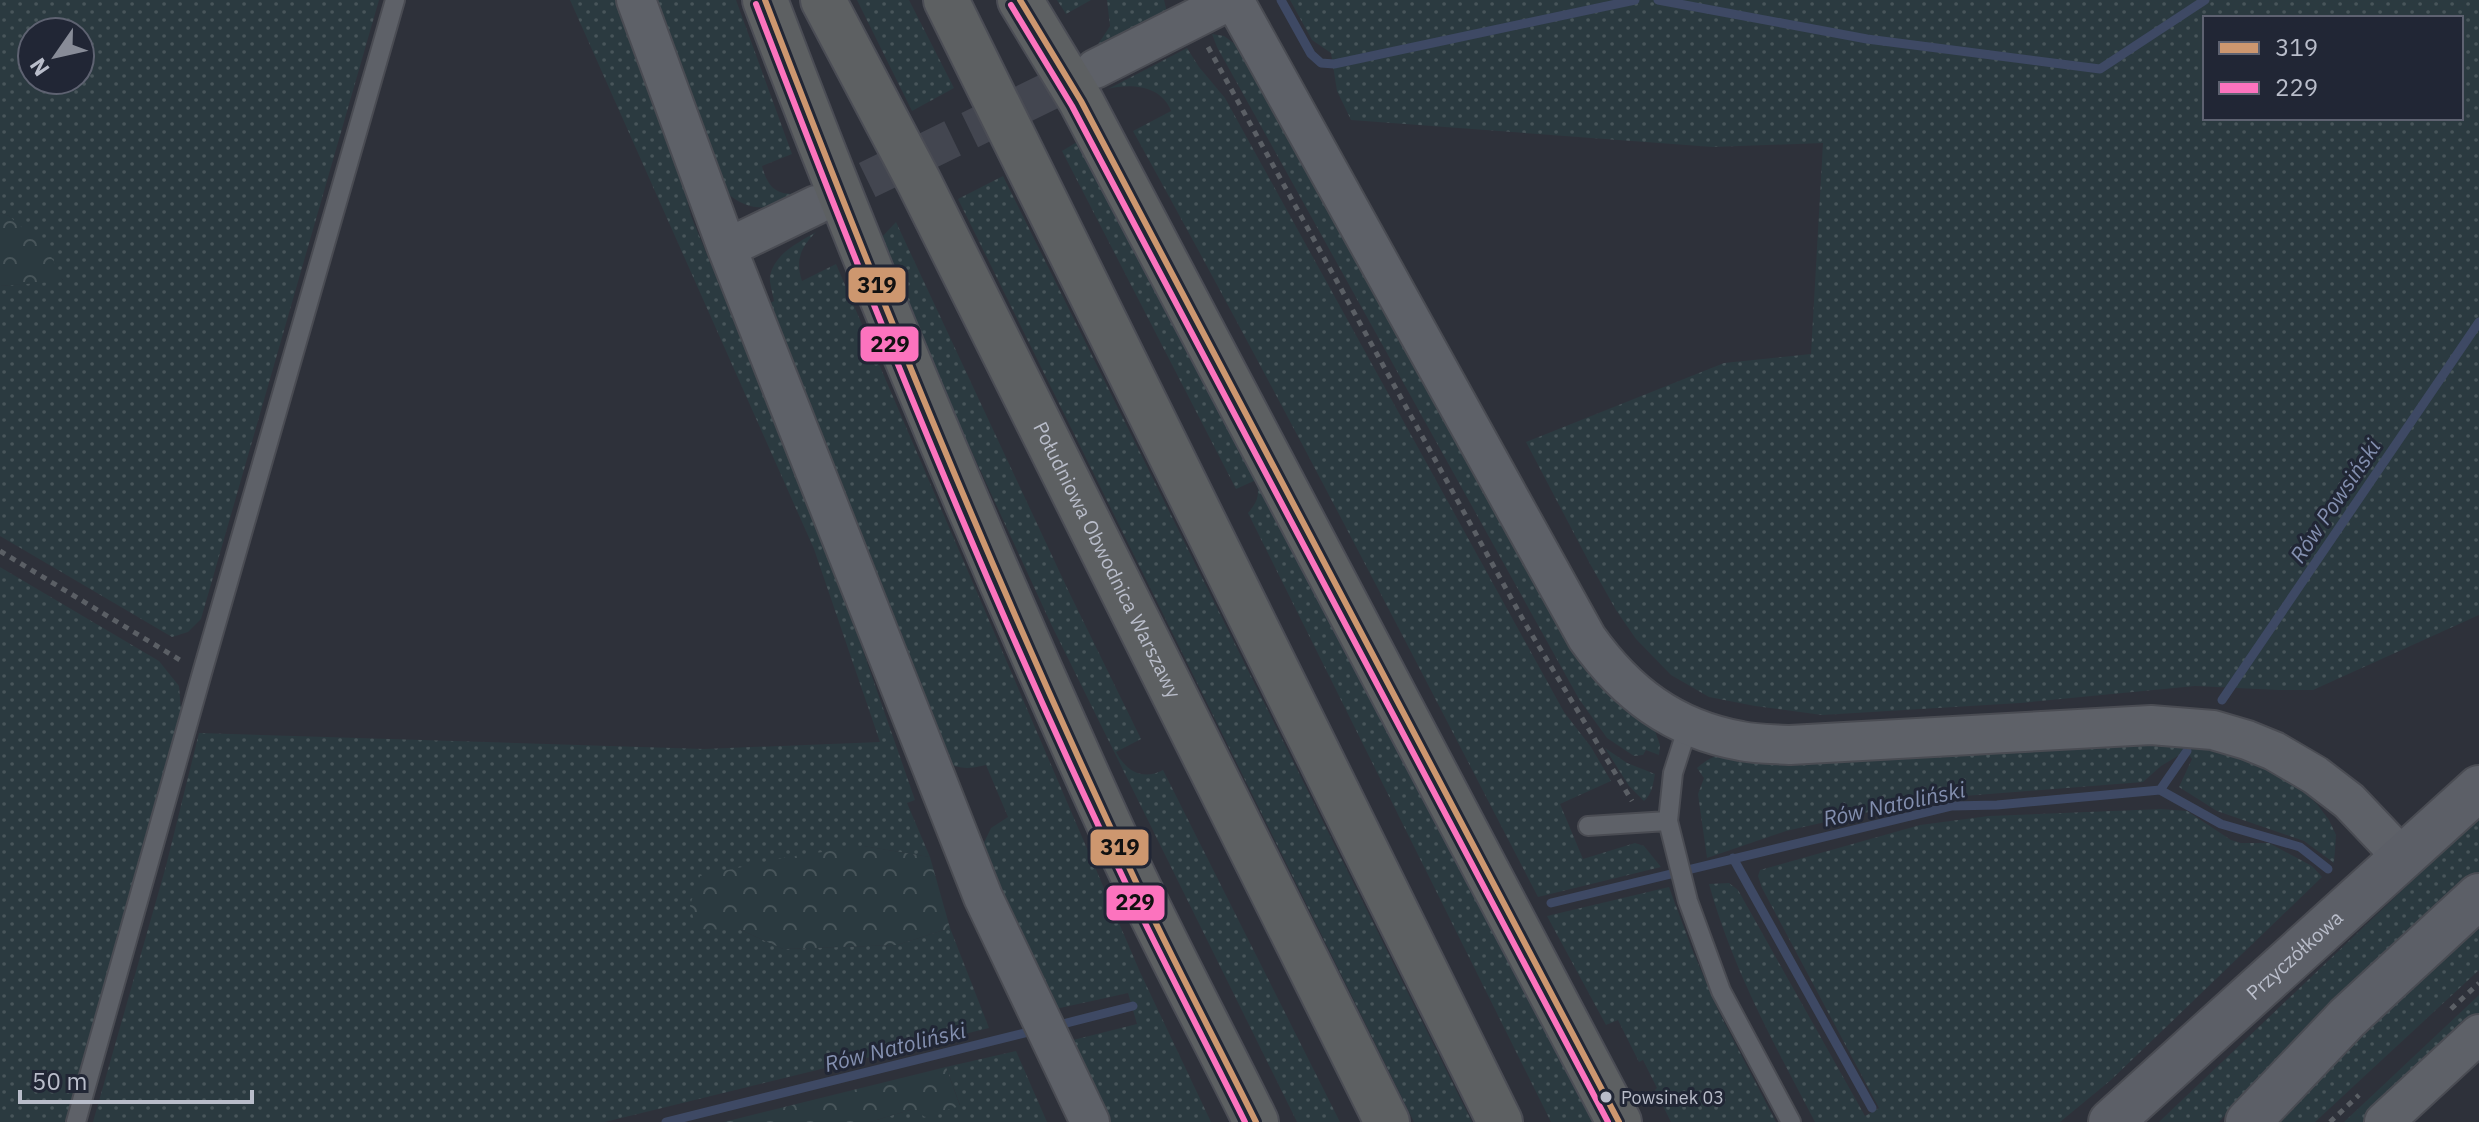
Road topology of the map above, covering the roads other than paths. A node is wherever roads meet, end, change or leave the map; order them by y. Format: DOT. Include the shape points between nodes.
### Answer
graph roads {
  1 [pos="395,0"];
  2 [pos="636,0"];
  3 [pos="765,0"];
  4 [pos="823,0"];
  5 [pos="946,0"];
  6 [pos="1020,0"];
  7 [pos="1232,0"];
  8 [pos="1095,69"];
  9 [pos="816,205"];
  10 [pos="727,248"];
  11 [pos="1688,726"];
  12 [pos="2479,788"];
  13 [pos="1668,821"];
  14 [pos="1588,826"];
  15 [pos="2402,857"];
  16 [pos="2479,896"];
  17 [pos="2474,1050"];
  18 [pos="76,1122"];
  19 [pos="1090,1122"];
  20 [pos="1256,1122"];
  21 [pos="1387,1122"];
  22 [pos="1500,1122"];
  23 [pos="1619,1122"];
  24 [pos="1791,1122"];
  25 [pos="2111,1122"];
  26 [pos="2248,1122"];
  27 [pos="2384,1122"];
  1 -- 18 [label="lane"];
  2 -- 10 [label="street"];
  3 -- 20 [label="highway" via="918,391 1120,849"];
  4 -- 21 [label="highway, Południowa Obwodnica Warszawy" via="927,196"];
  5 -- 22 [label="highway"];
  6 -- 23 [label="highway" via="1081,101"];
  7 -- 8 [label="street"];
  7 -- 11 [label="street" via="1587,638 1635,693"];
  9 -- 10 [label="street"];
  10 -- 19 [label="street" via="983,897"];
  11 -- 13 [label="lane" via="1673,773"];
  11 -- 15 [label="street" via="1743,742 1790,745 2151,725 2213,730 2274,751 2315,775 2349,801"];
  12 -- 15 [label="main road, Przyczółkowa"];
  13 -- 14 [label="lane"];
  13 -- 24 [label="lane" via="1688,901 1721,991"];
  15 -- 25 [label="main road, Przyczółkowa"];
  16 -- 26 [label="main road" via="2347,1018"];
  17 -- 27 [label="street"];
}
